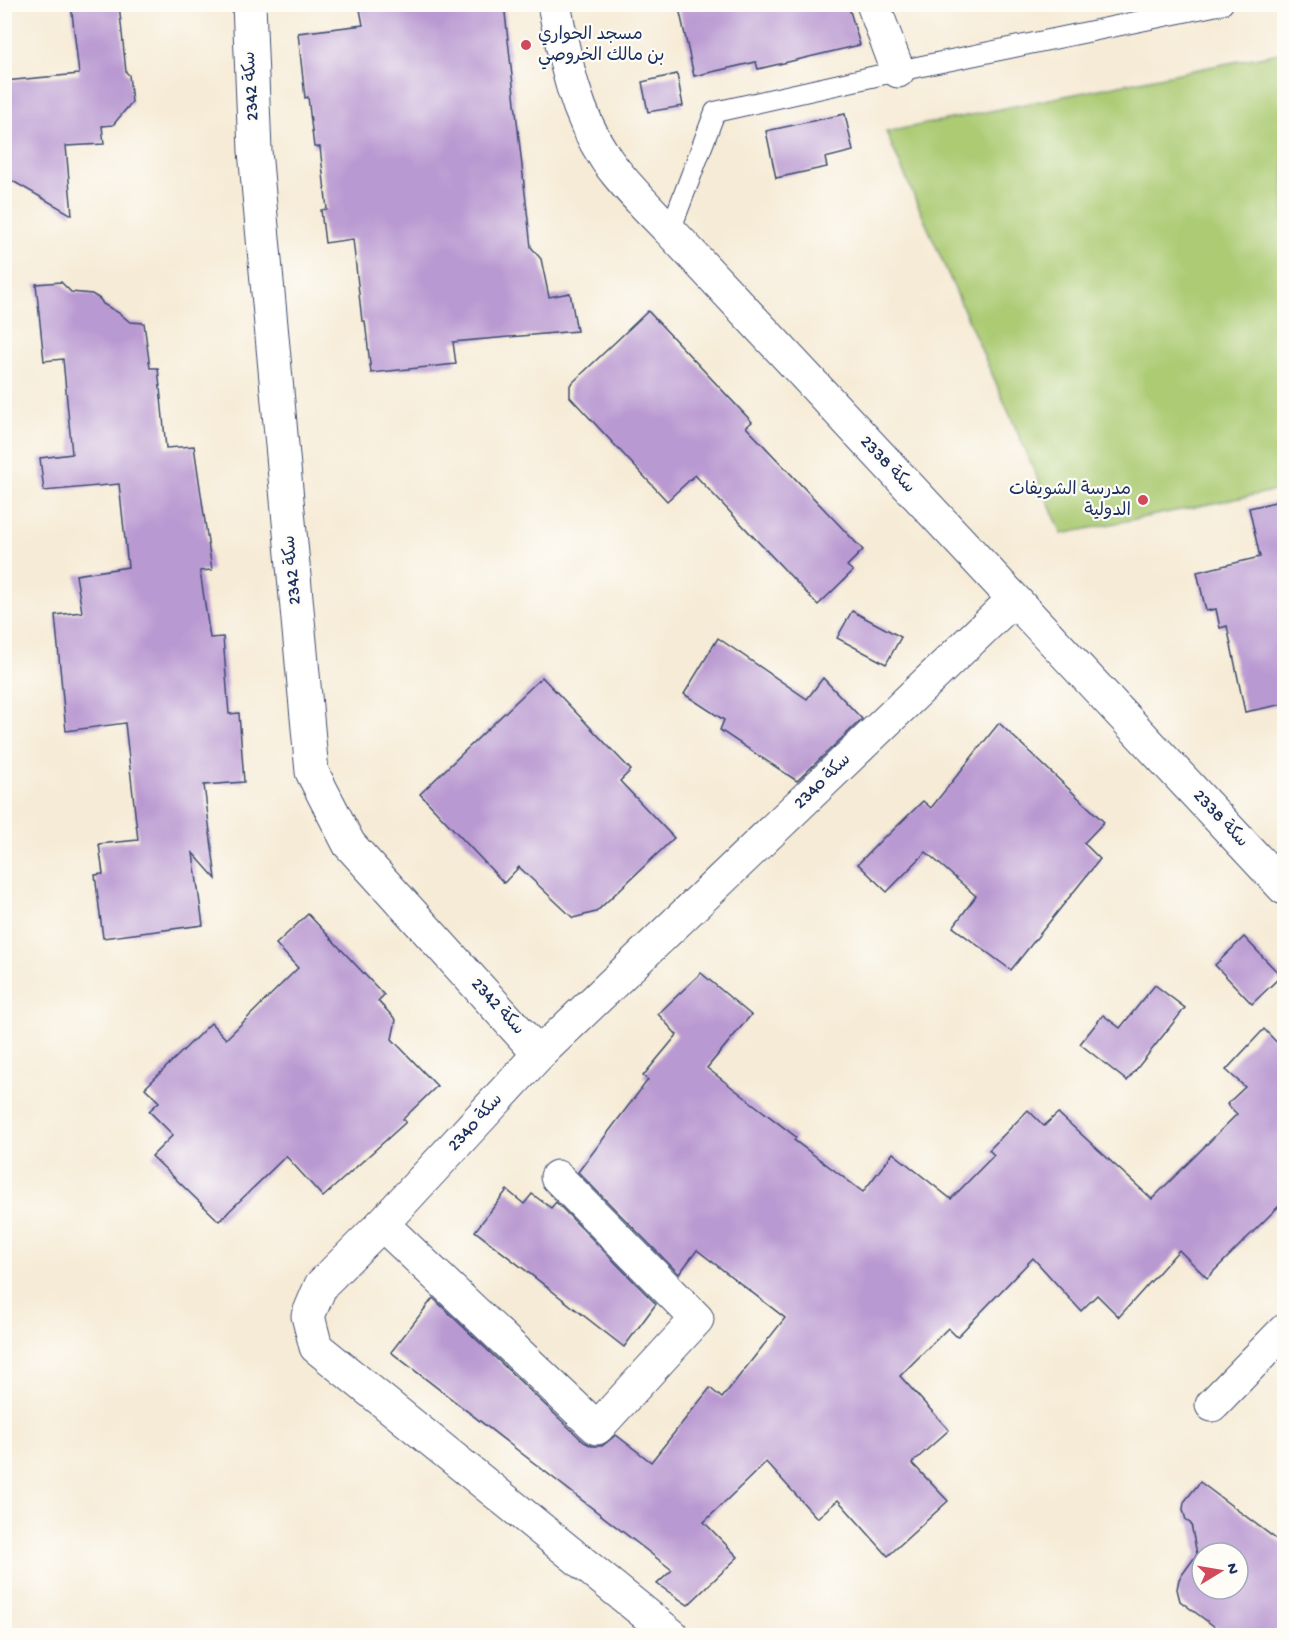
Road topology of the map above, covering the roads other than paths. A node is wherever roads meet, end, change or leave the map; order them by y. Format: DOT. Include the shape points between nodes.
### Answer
graph roads {
  1 [pos="249,4"];
  2 [pos="554,4"];
  3 [pos="873,4"];
  4 [pos="1223,4"];
  5 [pos="898,70"];
  6 [pos="670,231"];
  7 [pos="1013,600"];
  8 [pos="1284,888"];
  9 [pos="539,1054"];
  10 [pos="557,1177"];
  11 [pos="382,1224"];
  12 [pos="1284,1331"];
  13 [pos="1212,1405"];
  14 [pos="673,1635"];
  1 -- 9 [label="street, سكة 2342" via="255,151 312,772 349,844"];
  2 -- 6 [label="street, سكة 2338" via="569,78 586,125 607,161"];
  3 -- 5 [label="street"];
  4 -- 5 [label="lane"];
  5 -- 6 [label="lane" via="715,112"];
  6 -- 7 [label="street, سكة 2338"];
  7 -- 8 [label="street, سكة 2338"];
  7 -- 9 [label="street, سكة 2340"];
  9 -- 11 [label="street, سكة 2340"];
  10 -- 11 [label="street" via="697,1319 597,1428"];
  11 -- 14 [label="street, سكة 2340" via="321,1285 308,1316 316,1347"];
  12 -- 13 [label="street"];
}
